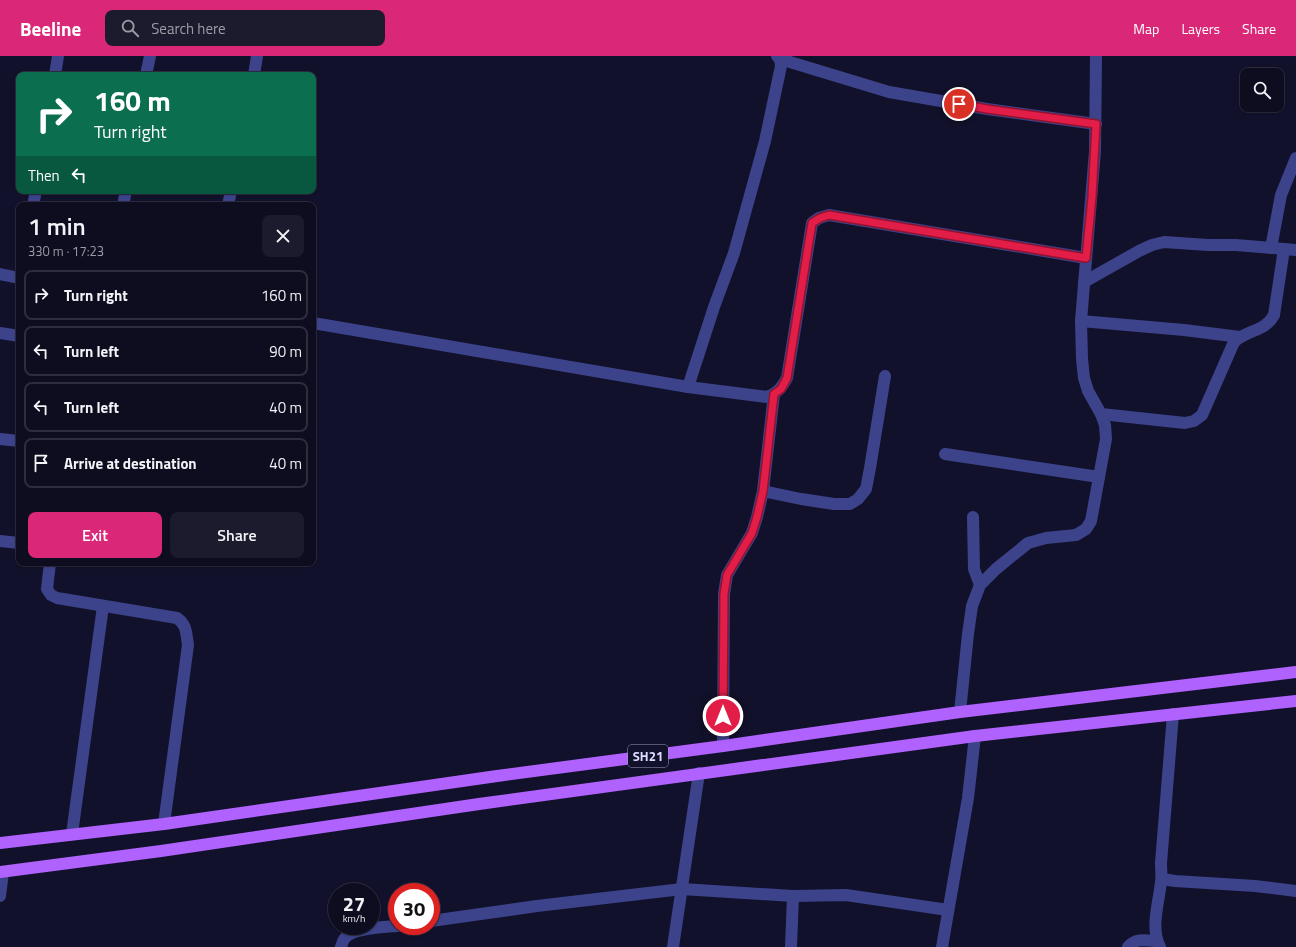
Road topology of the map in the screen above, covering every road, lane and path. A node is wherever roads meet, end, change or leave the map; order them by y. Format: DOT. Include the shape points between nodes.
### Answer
graph roads {
  1 [pos="58,56"];
  2 [pos="150,56"];
  3 [pos="257,56"];
  4 [pos="1096,56"];
  5 [pos="779,57"];
  6 [pos="55,72"];
  7 [pos="147,72"];
  8 [pos="254,72"];
  9 [pos="1096,124"];
  10 [pos="1296,158"];
  11 [pos="1271,248"];
  12 [pos="1284,249"];
  13 [pos="1296,250"];
  14 [pos="1086,258"];
  15 [pos="0,274"];
  16 [pos="16,277"];
  17 [pos="1084,282"];
  18 [pos="1080,321"];
  19 [pos="316,324"];
  20 [pos="0,333"];
  21 [pos="16,336"];
  22 [pos="1240,337"];
  23 [pos="885,376"];
  24 [pos="688,386"];
  25 [pos="774,394"];
  26 [pos="1101,414"];
  27 [pos="0,439"];
  28 [pos="16,441"];
  29 [pos="945,454"];
  30 [pos="1099,477"];
  31 [pos="763,491"];
  32 [pos="973,517"];
  33 [pos="0,541"];
  34 [pos="16,543"];
  35 [pos="50,566"];
  36 [pos="980,585"];
  37 [pos="103,606"];
  38 [pos="1296,672"];
  39 [pos="1296,702"];
  40 [pos="960,712"];
  41 [pos="1173,714"];
  42 [pos="975,736"];
  43 [pos="723,746"];
  44 [pos="699,773"];
  45 [pos="164,824"];
  46 [pos="72,834"];
  47 [pos="0,843"];
  48 [pos="2,872"];
  49 [pos="1162,880"];
  50 [pos="682,889"];
  51 [pos="1296,891"];
  52 [pos="0,896"];
  53 [pos="793,896"];
  54 [pos="948,910"];
  55 [pos="440,920"];
  56 [pos="388,927"];
  57 [pos="1158,944"];
  58 [pos="341,947"];
  59 [pos="673,947"];
  60 [pos="791,947"];
  61 [pos="942,947"];
  62 [pos="1128,947"];
  1 -- 6 [label="street"];
  2 -- 7 [label="street"];
  3 -- 8 [label="street"];
  4 -- 9 [label="street"];
  5 -- 9 [label="street" via="889,92"];
  5 -- 24 [label="street" via="781,66 765,141 738,238"];
  9 -- 14 [label="street"];
  10 -- 11 [label="street" via="1281,195"];
  11 -- 12 [label="street"];
  11 -- 17 [label="street" via="1164,242 1139,251"];
  12 -- 13 [label="street"];
  12 -- 22 [label="street" via="1274,315 1265,326"];
  14 -- 17 [label="street"];
  14 -- 25 [label="street" via="829,215 820,218 812,223 787,378 781,389"];
  15 -- 16 [label="street"];
  17 -- 18 [label="street"];
  18 -- 22 [label="street"];
  18 -- 26 [label="street" via="1084,378"];
  19 -- 24 [label="street"];
  20 -- 21 [label="street"];
  22 -- 26 [label="street" via="1234,342 1202,415 1194,421 1185,423"];
  23 -- 31 [label="street" via="866,489 858,499 850,504 834,504"];
  24 -- 25 [label="street" via="767,397"];
  25 -- 31 [label="street"];
  26 -- 30 [label="street" via="1106,439"];
  27 -- 28 [label="street"];
  29 -- 30 [label="street"];
  30 -- 36 [label="street" via="1091,521 1086,529 1076,535 1028,543"];
  31 -- 43 [label="street" via="752,533 727,575 724,594"];
  32 -- 36 [label="street" via="974,569"];
  33 -- 34 [label="street"];
  35 -- 37 [label="street" via="46,589 51,595"];
  36 -- 40 [label="street" via="972,606"];
  37 -- 45 [label="street" via="177,618 186,630 188,645"];
  37 -- 46 [label="street"];
  38 -- 40 [label="main road, SH21"];
  39 -- 41 [label="main road, SH21"];
  40 -- 43 [label="main road, SH21"];
  41 -- 42 [label="main road, SH21"];
  41 -- 49 [label="street" via="1161,863"];
  42 -- 44 [label="main road, SH21"];
  42 -- 54 [label="street" via="968,798"];
  43 -- 45 [label="main road, SH21"];
  44 -- 48 [label="main road, SH21"];
  44 -- 50 [label="street"];
  45 -- 46 [label="main road, SH21"];
  46 -- 47 [label="main road, SH21"];
  48 -- 52 [label="street"];
  49 -- 51 [label="street"];
  49 -- 57 [label="street" via="1155,928"];
  50 -- 53 [label="street"];
  50 -- 55 [label="street"];
  50 -- 59 [label="street"];
  53 -- 54 [label="street" via="846,895"];
  53 -- 60 [label="street"];
  54 -- 61 [label="street"];
  56 -- 58 [label="street" via="351,934 344,938"];
  57 -- 62 [label="street" via="1139,940"];
}
